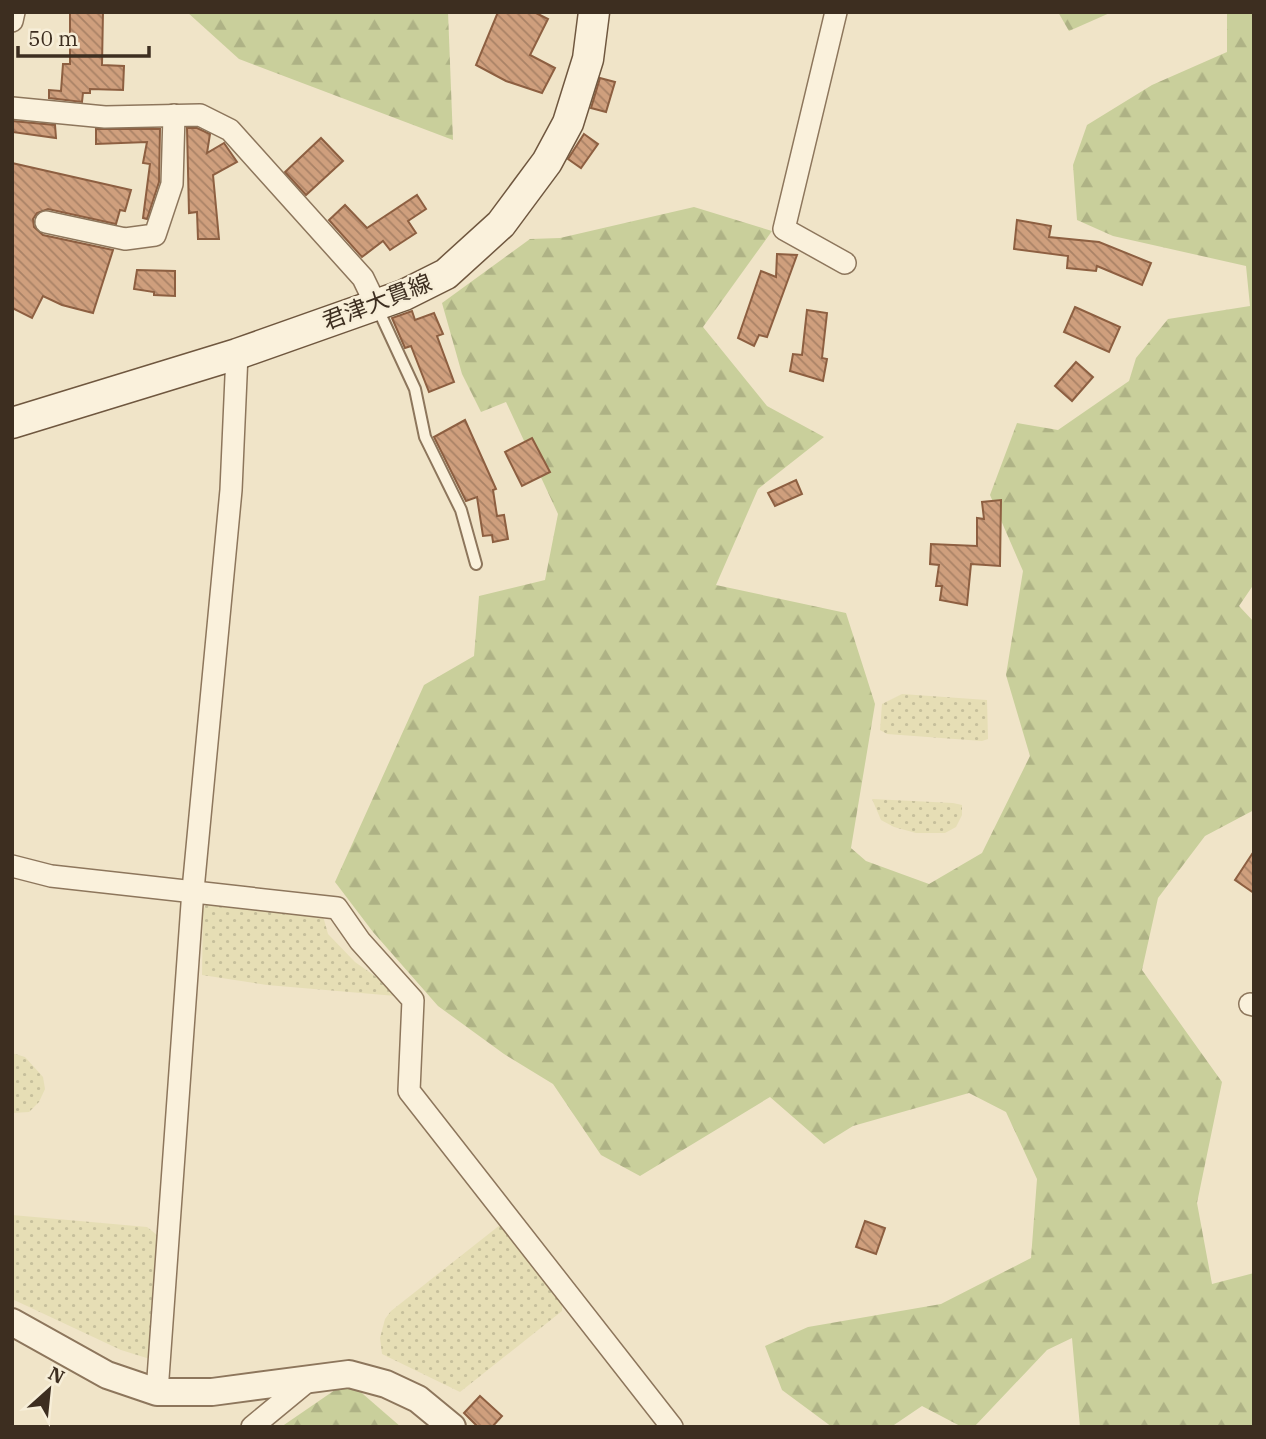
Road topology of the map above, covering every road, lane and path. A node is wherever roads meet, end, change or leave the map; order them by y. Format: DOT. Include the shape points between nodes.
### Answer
graph roads {
  1 [pos="14,12"];
  2 [pos="594,12"];
  3 [pos="835,12"];
  4 [pos="12,20"];
  5 [pos="12,108"];
  6 [pos="174,115"];
  7 [pos="46,222"];
  8 [pos="845,262"];
  9 [pos="376,304"];
  10 [pos="236,354"];
  11 [pos="12,423"];
  12 [pos="476,564"];
  13 [pos="12,866"];
  14 [pos="193,890"];
  15 [pos="12,1322"];
  16 [pos="309,1380"];
  17 [pos="157,1392"];
  18 [pos="252,1427"];
  19 [pos="452,1427"];
  20 [pos="672,1427"];
  1 -- 4 [label="street"];
  2 -- 9 [label="main road, 君津大貫線" via="587,59 568,123 525,196 446,274 430,285"];
  3 -- 8 [label="street" via="784,229"];
  5 -- 6 [label="street" via="105,117"];
  6 -- 7 [label="street" via="172,184 155,235 125,239"];
  6 -- 9 [label="street" via="200,114 230,130 363,278"];
  9 -- 10 [label="main road, 君津大貫線"];
  9 -- 12 [label="lane" via="415,389 425,437 461,510"];
  10 -- 11 [label="main road, 君津大貫線"];
  10 -- 14 [label="street" via="230,490"];
  13 -- 14 [label="street" via="51,876"];
  14 -- 17 [label="street"];
  14 -- 20 [label="street" via="337,908 413,1000 409,1091"];
  15 -- 17 [label="street" via="107,1375"];
  16 -- 17 [label="street" via="212,1392"];
  16 -- 18 [label="street"];
  16 -- 19 [label="street" via="349,1374 386,1384 418,1399"];
}
